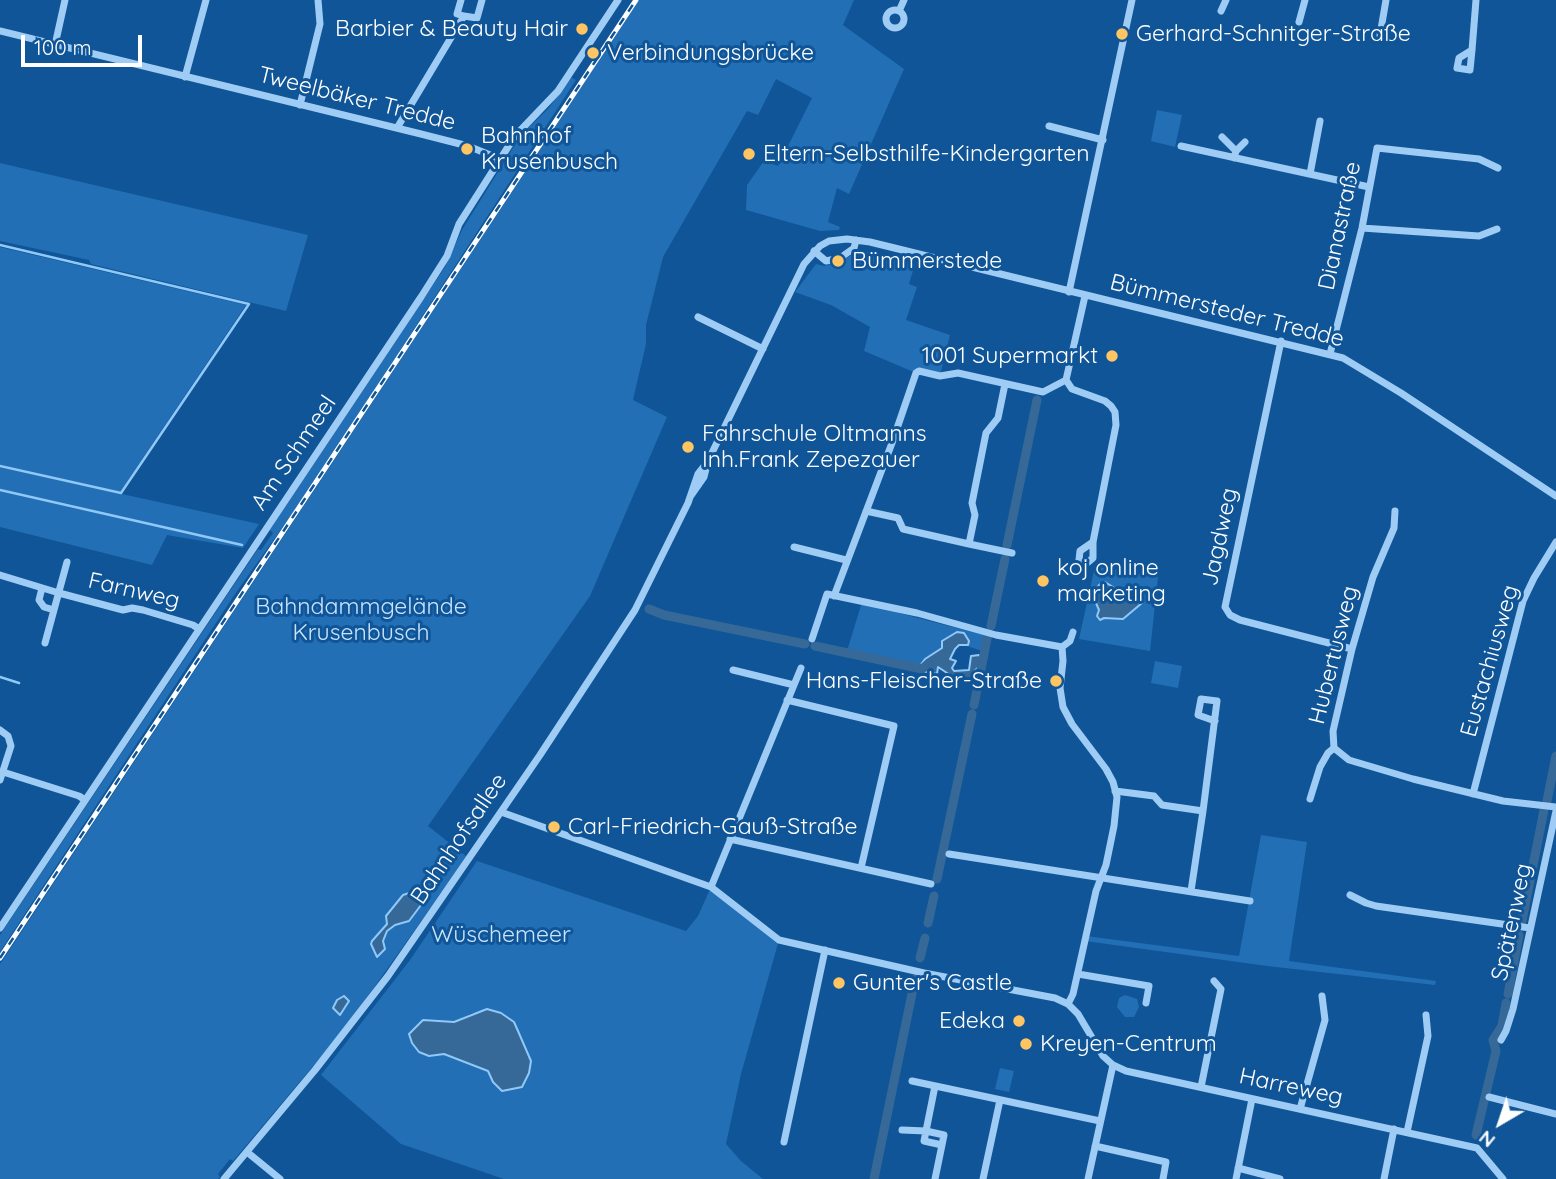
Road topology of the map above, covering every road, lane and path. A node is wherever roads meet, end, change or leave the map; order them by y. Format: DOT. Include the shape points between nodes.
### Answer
graph roads {
  1 [pos="65,0"];
  2 [pos="206,0"];
  3 [pos="318,0"];
  4 [pos="461,0"];
  5 [pos="482,0"];
  6 [pos="618,0"];
  7 [pos="904,0"];
  8 [pos="1132,0"];
  9 [pos="1226,0"];
  10 [pos="1305,0"];
  11 [pos="1386,0"];
  12 [pos="1476,0"];
  13 [pos="899,11"];
  14 [pos="1221,11"];
  15 [pos="464,16"];
  16 [pos="1299,22"];
  17 [pos="0,31"];
  18 [pos="1380,35"];
  19 [pos="55,45"];
  20 [pos="1472,50"];
  21 [pos="185,77"];
  22 [pos="300,105"];
  23 [pos="1320,121"];
  24 [pos="1049,126"];
  25 [pos="397,128"];
  26 [pos="1222,137"];
  27 [pos="1103,140"];
  28 [pos="1245,142"];
  29 [pos="1181,146"];
  30 [pos="1235,154"];
  31 [pos="500,159"];
  32 [pos="1498,168"];
  33 [pos="1310,174"];
  34 [pos="1369,187"];
  35 [pos="1362,228"];
  36 [pos="1497,229"];
  37 [pos="856,240"];
  38 [pos="817,249"];
  39 [pos="1069,292"];
  40 [pos="1085,296"];
  41 [pos="698,317"];
  42 [pos="1281,341"];
  43 [pos="763,349"];
  44 [pos="1329,354"];
  45 [pos="1066,380"];
  46 [pos="1005,384"];
  47 [pos="1556,496"];
  48 [pos="866,510"];
  49 [pos="1395,511"];
  50 [pos="1093,542"];
  51 [pos="1556,542"];
  52 [pos="969,544"];
  53 [pos="794,547"];
  54 [pos="1012,553"];
  55 [pos="846,560"];
  56 [pos="67,562"];
  57 [pos="0,575"];
  58 [pos="42,588"];
  59 [pos="58,593"];
  60 [pos="834,596"];
  61 [pos="54,610"];
  62 [pos="199,629"];
  63 [pos="1073,632"];
  64 [pos="812,639"];
  65 [pos="45,643"];
  66 [pos="1062,647"];
  67 [pos="1352,649"];
  68 [pos="801,668"];
  69 [pos="733,670"];
  70 [pos="794,685"];
  71 [pos="787,700"];
  72 [pos="1215,721"];
  73 [pos="0,730"];
  74 [pos="1334,748"];
  75 [pos="1,776"];
  76 [pos="1115,791"];
  77 [pos="1473,794"];
  78 [pos="1310,799"];
  79 [pos="85,800"];
  80 [pos="1556,809"];
  81 [pos="1203,811"];
  82 [pos="501,812"];
  83 [pos="730,839"];
  84 [pos="949,854"];
  85 [pos="861,868"];
  86 [pos="1102,876"];
  87 [pos="931,884"];
  88 [pos="711,887"];
  89 [pos="1191,891"];
  90 [pos="1350,895"];
  91 [pos="1250,901"];
  92 [pos="0,928"];
  93 [pos="1530,928"];
  94 [pos="825,950"];
  95 [pos="1078,974"];
  96 [pos="1214,981"];
  97 [pos="1322,996"];
  98 [pos="1146,1003"];
  99 [pos="1068,1004"];
  100 [pos="1426,1014"];
  101 [pos="1501,1040"];
  102 [pos="1113,1065"];
  103 [pos="912,1081"];
  104 [pos="935,1086"];
  105 [pos="1201,1087"];
  106 [pos="1489,1097"];
  107 [pos="1252,1099"];
  108 [pos="1000,1100"];
  109 [pos="1300,1109"];
  110 [pos="1556,1114"];
  111 [pos="1100,1121"];
  112 [pos="1394,1129"];
  113 [pos="902,1130"];
  114 [pos="926,1131"];
  115 [pos="1407,1132"];
  116 [pos="784,1142"];
  117 [pos="1095,1146"];
  118 [pos="247,1152"];
  119 [pos="1238,1168"];
  120 [pos="224,1179"];
  121 [pos="280,1179"];
  122 [pos="935,1179"];
  123 [pos="983,1179"];
  124 [pos="1088,1179"];
  125 [pos="1163,1179"];
  126 [pos="1236,1179"];
  127 [pos="1280,1179"];
  128 [pos="1384,1179"];
  129 [pos="1503,1179"];
  1 -- 19 [label="street"];
  2 -- 21 [label="street"];
  3 -- 22 [label="street" via="320,24"];
  4 -- 15 [label="street" via="457,14"];
  5 -- 15 [label="street" via="477,18"];
  6 -- 31 [label="street, Am Schmeel" via="558,90"];
  7 -- 13 [label="street"];
  8 -- 27 [label="street"];
  9 -- 14 [label="street"];
  10 -- 16 [label="street"];
  11 -- 18 [label="street"];
  12 -- 20 [label="street"];
  15 -- 25 [label="street"];
  17 -- 19 [label="street, Tweelbäker Tredde"];
  19 -- 21 [label="street, Tweelbäker Tredde"];
  21 -- 22 [label="street, Tweelbäker Tredde"];
  22 -- 25 [label="street, Tweelbäker Tredde"];
  23 -- 33 [label="street"];
  24 -- 27 [label="street"];
  25 -- 31 [label="street, Tweelbäker Tredde"];
  26 -- 30 [label="street"];
  27 -- 39 [label="street"];
  28 -- 30 [label="street"];
  29 -- 30 [label="street"];
  30 -- 33 [label="street"];
  31 -- 62 [label="street, Am Schmeel" via="458,224 447,256 428,287"];
  32 -- 34 [label="street, Dianastraße" via="1479,159 1377,148"];
  33 -- 34 [label="street"];
  34 -- 35 [label="street, Dianastraße"];
  35 -- 36 [label="street" via="1479,236"];
  35 -- 44 [label="street, Dianastraße"];
  37 -- 38 [label="street, Bümmersteder Tredde" via="838,239"];
  37 -- 38 [label="street" via="854,248 840,258 826,261"];
  37 -- 39 [label="street, Bümmersteder Tredde"];
  38 -- 43 [label="street, Bahnhofsallee" via="804,264"];
  39 -- 40 [label="street, Bümmersteder Tredde"];
  40 -- 42 [label="street, Bümmersteder Tredde"];
  40 -- 45 [label="street"];
  41 -- 43 [label="street"];
  42 -- 44 [label="street, Bümmersteder Tredde"];
  42 -- 67 [label="street, Jagdweg" via="1225,607 1240,620"];
  43 -- 82 [label="street, Bahnhofsallee" via="698,474 635,611"];
  44 -- 47 [label="street, Bümmersteder Tredde" via="1356,364"];
  45 -- 46 [label="street" via="1043,392"];
  45 -- 50 [label="street" via="1072,389 1105,401 1116,417"];
  46 -- 48 [label="street" via="958,373 916,373"];
  46 -- 52 [label="street" via="998,418 986,433"];
  48 -- 52 [label="street" via="898,518 903,528"];
  48 -- 55 [label="street"];
  49 -- 67 [label="street, Hubertusweg" via="1394,528 1373,577"];
  51 -- 77 [label="street, Eustachiusweg" via="1523,601"];
  52 -- 54 [label="street"];
  53 -- 55 [label="street"];
  55 -- 60 [label="street"];
  56 -- 59 [label="street"];
  57 -- 58 [label="street, Farnweg"];
  58 -- 59 [label="street, Farnweg"];
  58 -- 61 [label="street" via="39,600"];
  59 -- 61 [label="street, Farnweg"];
  59 -- 62 [label="street, Farnweg" via="123,610 144,610"];
  60 -- 64 [label="street" via="827,594"];
  60 -- 66 [label="street"];
  61 -- 65 [label="street, Farnweg"];
  62 -- 79 [label="street, Am Schmeel"];
  63 -- 66 [label="street"];
  66 -- 76 [label="street" via="1063,708 1106,769"];
  67 -- 74 [label="street, Hubertusweg" via="1333,731"];
  68 -- 70 [label="street"];
  69 -- 70 [label="street"];
  70 -- 71 [label="street"];
  71 -- 83 [label="street"];
  71 -- 85 [label="street" via="894,726"];
  72 -- 81 [label="street"];
  73 -- 75 [label="street" via="11,742"];
  74 -- 77 [label="street, Hubertusweg" via="1349,760"];
  74 -- 78 [label="street" via="1320,767"];
  75 -- 79 [label="street"];
  76 -- 81 [label="street" via="1154,796 1162,805"];
  76 -- 86 [label="street" via="1114,826"];
  77 -- 80 [label="street, Hubertusweg"];
  79 -- 92 [label="street, Am Schmeel"];
  80 -- 93 [label="street, Spätenweg"];
  81 -- 89 [label="street"];
  82 -- 88 [label="street"];
  82 -- 118 [label="street, Bahnhofsallee" via="388,976"];
  83 -- 85 [label="street"];
  83 -- 88 [label="street"];
  84 -- 86 [label="street"];
  85 -- 87 [label="street"];
  86 -- 89 [label="street"];
  86 -- 95 [label="street"];
  88 -- 94 [label="street" via="779,940"];
  89 -- 91 [label="street"];
  90 -- 93 [label="street" via="1376,906"];
  93 -- 101 [label="street, Spätenweg" via="1513,1009"];
  94 -- 99 [label="street"];
  94 -- 116 [label="street"];
  95 -- 98 [label="street" via="1149,986"];
  95 -- 99 [label="street"];
  96 -- 105 [label="street" via="1222,989"];
  97 -- 109 [label="street" via="1325,1020"];
  99 -- 102 [label="street"];
  100 -- 115 [label="street" via="1428,1036"];
  102 -- 105 [label="street, Harreweg"];
  102 -- 111 [label="street"];
  103 -- 104 [label="street"];
  104 -- 108 [label="street"];
  104 -- 114 [label="street"];
  105 -- 107 [label="street, Harreweg"];
  106 -- 110 [label="street"];
  107 -- 109 [label="street, Harreweg"];
  107 -- 119 [label="street"];
  108 -- 111 [label="street"];
  108 -- 123 [label="street"];
  109 -- 112 [label="street, Harreweg"];
  111 -- 117 [label="street"];
  112 -- 115 [label="street, Harreweg"];
  112 -- 128 [label="street"];
  113 -- 114 [label="street"];
  114 -- 122 [label="street" via="924,1141 942,1145"];
  115 -- 129 [label="street, Harreweg" via="1477,1147"];
  117 -- 124 [label="street"];
  117 -- 125 [label="street" via="1166,1162"];
  118 -- 120 [label="street, Bahnhofsallee"];
  118 -- 121 [label="street"];
  119 -- 126 [label="street"];
  119 -- 127 [label="street"];
}
